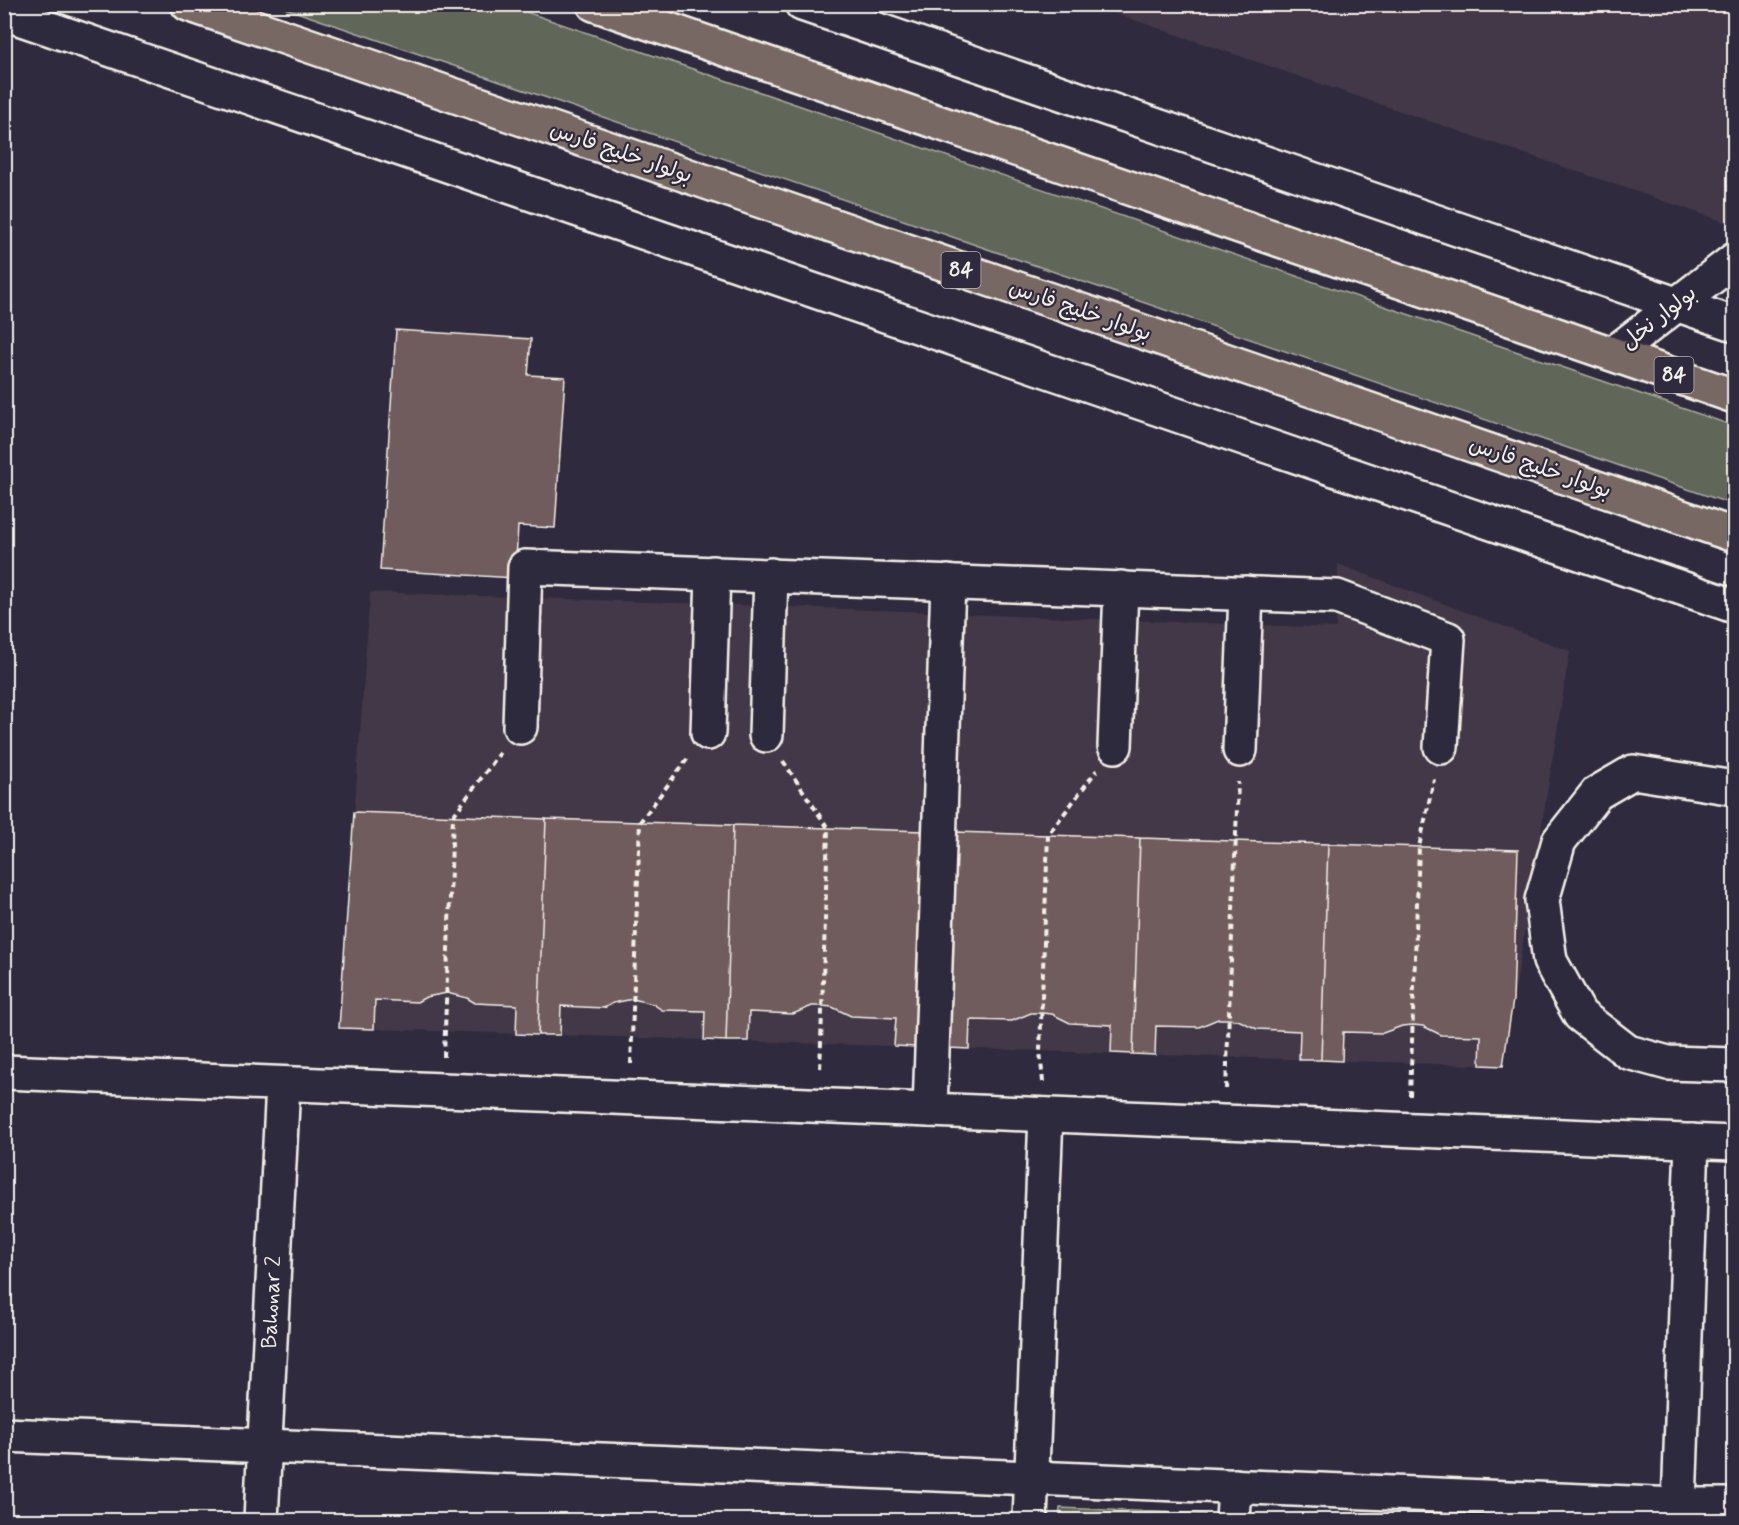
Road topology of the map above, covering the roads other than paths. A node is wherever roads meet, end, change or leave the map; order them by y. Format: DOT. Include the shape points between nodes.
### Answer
graph roads {
  1 [pos="188,4"];
  2 [pos="594,4"];
  3 [pos="802,4"];
  4 [pos="4,13"];
  5 [pos="1734,260"];
  6 [pos="1677,304"];
  7 [pos="1734,324"];
  8 [pos="1613,354"];
  9 [pos="1734,396"];
  10 [pos="1734,535"];
  11 [pos="713,573"];
  12 [pos="771,575"];
  13 [pos="948,582"];
  14 [pos="1121,588"];
  15 [pos="1246,593"];
  16 [pos="1734,606"];
  17 [pos="520,727"];
  18 [pos="708,732"];
  19 [pos="766,735"];
  20 [pos="1115,746"];
  21 [pos="1441,747"];
  22 [pos="1240,750"];
  23 [pos="1734,788"];
  24 [pos="1734,1065"];
  25 [pos="4,1072"];
  26 [pos="283,1084"];
  27 [pos="930,1110"];
  28 [pos="1046,1115"];
  29 [pos="1692,1142"];
  30 [pos="1734,1143"];
  31 [pos="4,1435"];
  32 [pos="265,1446"];
  33 [pos="1032,1478"];
  34 [pos="1235,1486"];
  35 [pos="1679,1505"];
  36 [pos="1734,1505"];
  37 [pos="261,1521"];
  38 [pos="1030,1521"];
  39 [pos="1233,1521"];
  1 -- 10 [label="highway, بولوار خلیج فارس / 84"];
  2 -- 8 [label="highway, 84"];
  3 -- 6 [label="street"];
  4 -- 16 [label="street"];
  5 -- 6 [label="street, بولوار نخل"];
  6 -- 7 [label="street"];
  6 -- 8 [label="street, بولوار نخل"];
  8 -- 9 [label="highway, 84"];
  11 -- 12 [label="street"];
  11 -- 17 [label="street" via="525,567"];
  11 -- 18 [label="street"];
  12 -- 13 [label="street"];
  12 -- 19 [label="street"];
  13 -- 14 [label="street"];
  13 -- 27 [label="street"];
  14 -- 15 [label="street"];
  14 -- 20 [label="street"];
  15 -- 21 [label="street" via="1337,597 1448,639"];
  15 -- 22 [label="street"];
  23 -- 24 [label="street" via="1633,772 1596,793 1559,841 1542,900 1550,961 1580,1015 1628,1052 1668,1063"];
  25 -- 26 [label="street"];
  26 -- 27 [label="street"];
  26 -- 32 [label="street, Bahonar 2"];
  27 -- 28 [label="street"];
  28 -- 29 [label="street"];
  28 -- 33 [label="street"];
  29 -- 30 [label="street"];
  29 -- 35 [label="street"];
  31 -- 32 [label="street"];
  32 -- 33 [label="street"];
  32 -- 37 [label="street, Bahonar 2"];
  33 -- 34 [label="street"];
  33 -- 38 [label="street"];
  34 -- 35 [label="street"];
  34 -- 39 [label="street"];
  35 -- 36 [label="street"];
}
